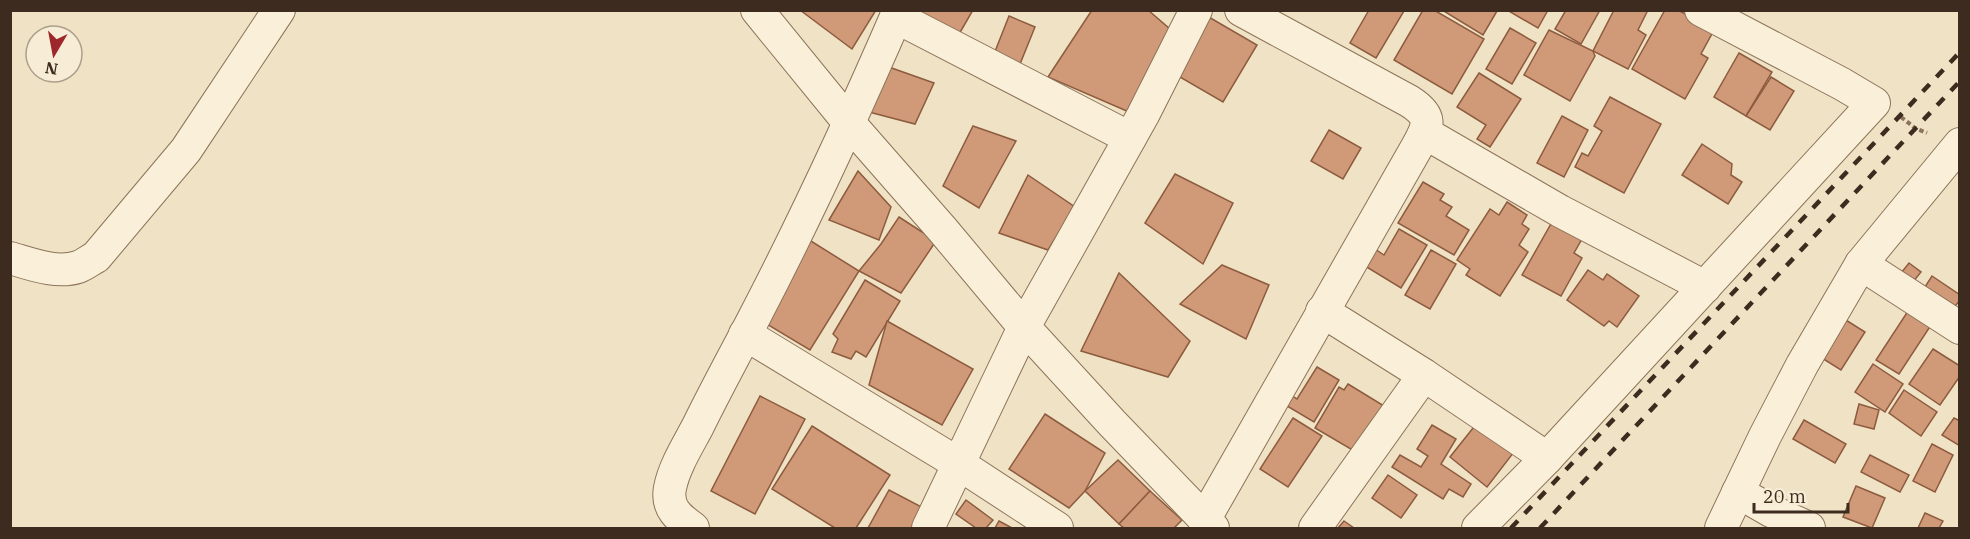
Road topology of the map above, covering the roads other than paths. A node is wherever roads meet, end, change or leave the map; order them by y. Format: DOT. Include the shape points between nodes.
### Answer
graph roads {
  1 [pos="279,10"];
  2 [pos="757,10"];
  3 [pos="1196,10"];
  4 [pos="1241,10"];
  5 [pos="1701,10"];
  6 [pos="897,14"];
  7 [pos="850,124"];
  8 [pos="1425,133"];
  9 [pos="1130,138"];
  10 [pos="1959,146"];
  11 [pos="10,258"];
  12 [pos="1861,264"];
  13 [pos="1704,287"];
  14 [pos="1322,311"];
  15 [pos="1024,327"];
  16 [pos="1959,328"];
  17 [pos="745,334"];
  18 [pos="1424,375"];
  19 [pos="1547,458"];
  20 [pos="959,464"];
  21 [pos="1738,492"];
  22 [pos="1208,524"];
  23 [pos="693,528"];
  24 [pos="927,528"];
  25 [pos="1057,528"];
  26 [pos="1316,528"];
  27 [pos="1478,528"];
  28 [pos="1721,528"];
  29 [pos="1809,528"];
  1 -- 11 [label="street" via="186,150 96,257 79,267 61,269"];
  2 -- 7 [label="street"];
  3 -- 9 [label="street"];
  4 -- 8 [label="street" via="1422,109 1427,119"];
  5 -- 13 [label="street" via="1874,103"];
  6 -- 7 [label="street"];
  6 -- 9 [label="street"];
  7 -- 15 [label="street"];
  7 -- 17 [label="street"];
  8 -- 13 [label="street" via="1560,211"];
  8 -- 14 [label="street"];
  9 -- 15 [label="street"];
  10 -- 12 [label="street"];
  12 -- 16 [label="street"];
  12 -- 21 [label="street" via="1802,365"];
  13 -- 19 [label="street"];
  14 -- 18 [label="street"];
  14 -- 22 [label="street"];
  15 -- 20 [label="street"];
  15 -- 22 [label="street"];
  17 -- 20 [label="street"];
  17 -- 23 [label="street" via="670,488 669,503"];
  18 -- 19 [label="street"];
  18 -- 26 [label="street"];
  19 -- 27 [label="street"];
  20 -- 24 [label="street"];
  20 -- 25 [label="street"];
  21 -- 28 [label="street"];
  21 -- 29 [label="street"];
}
